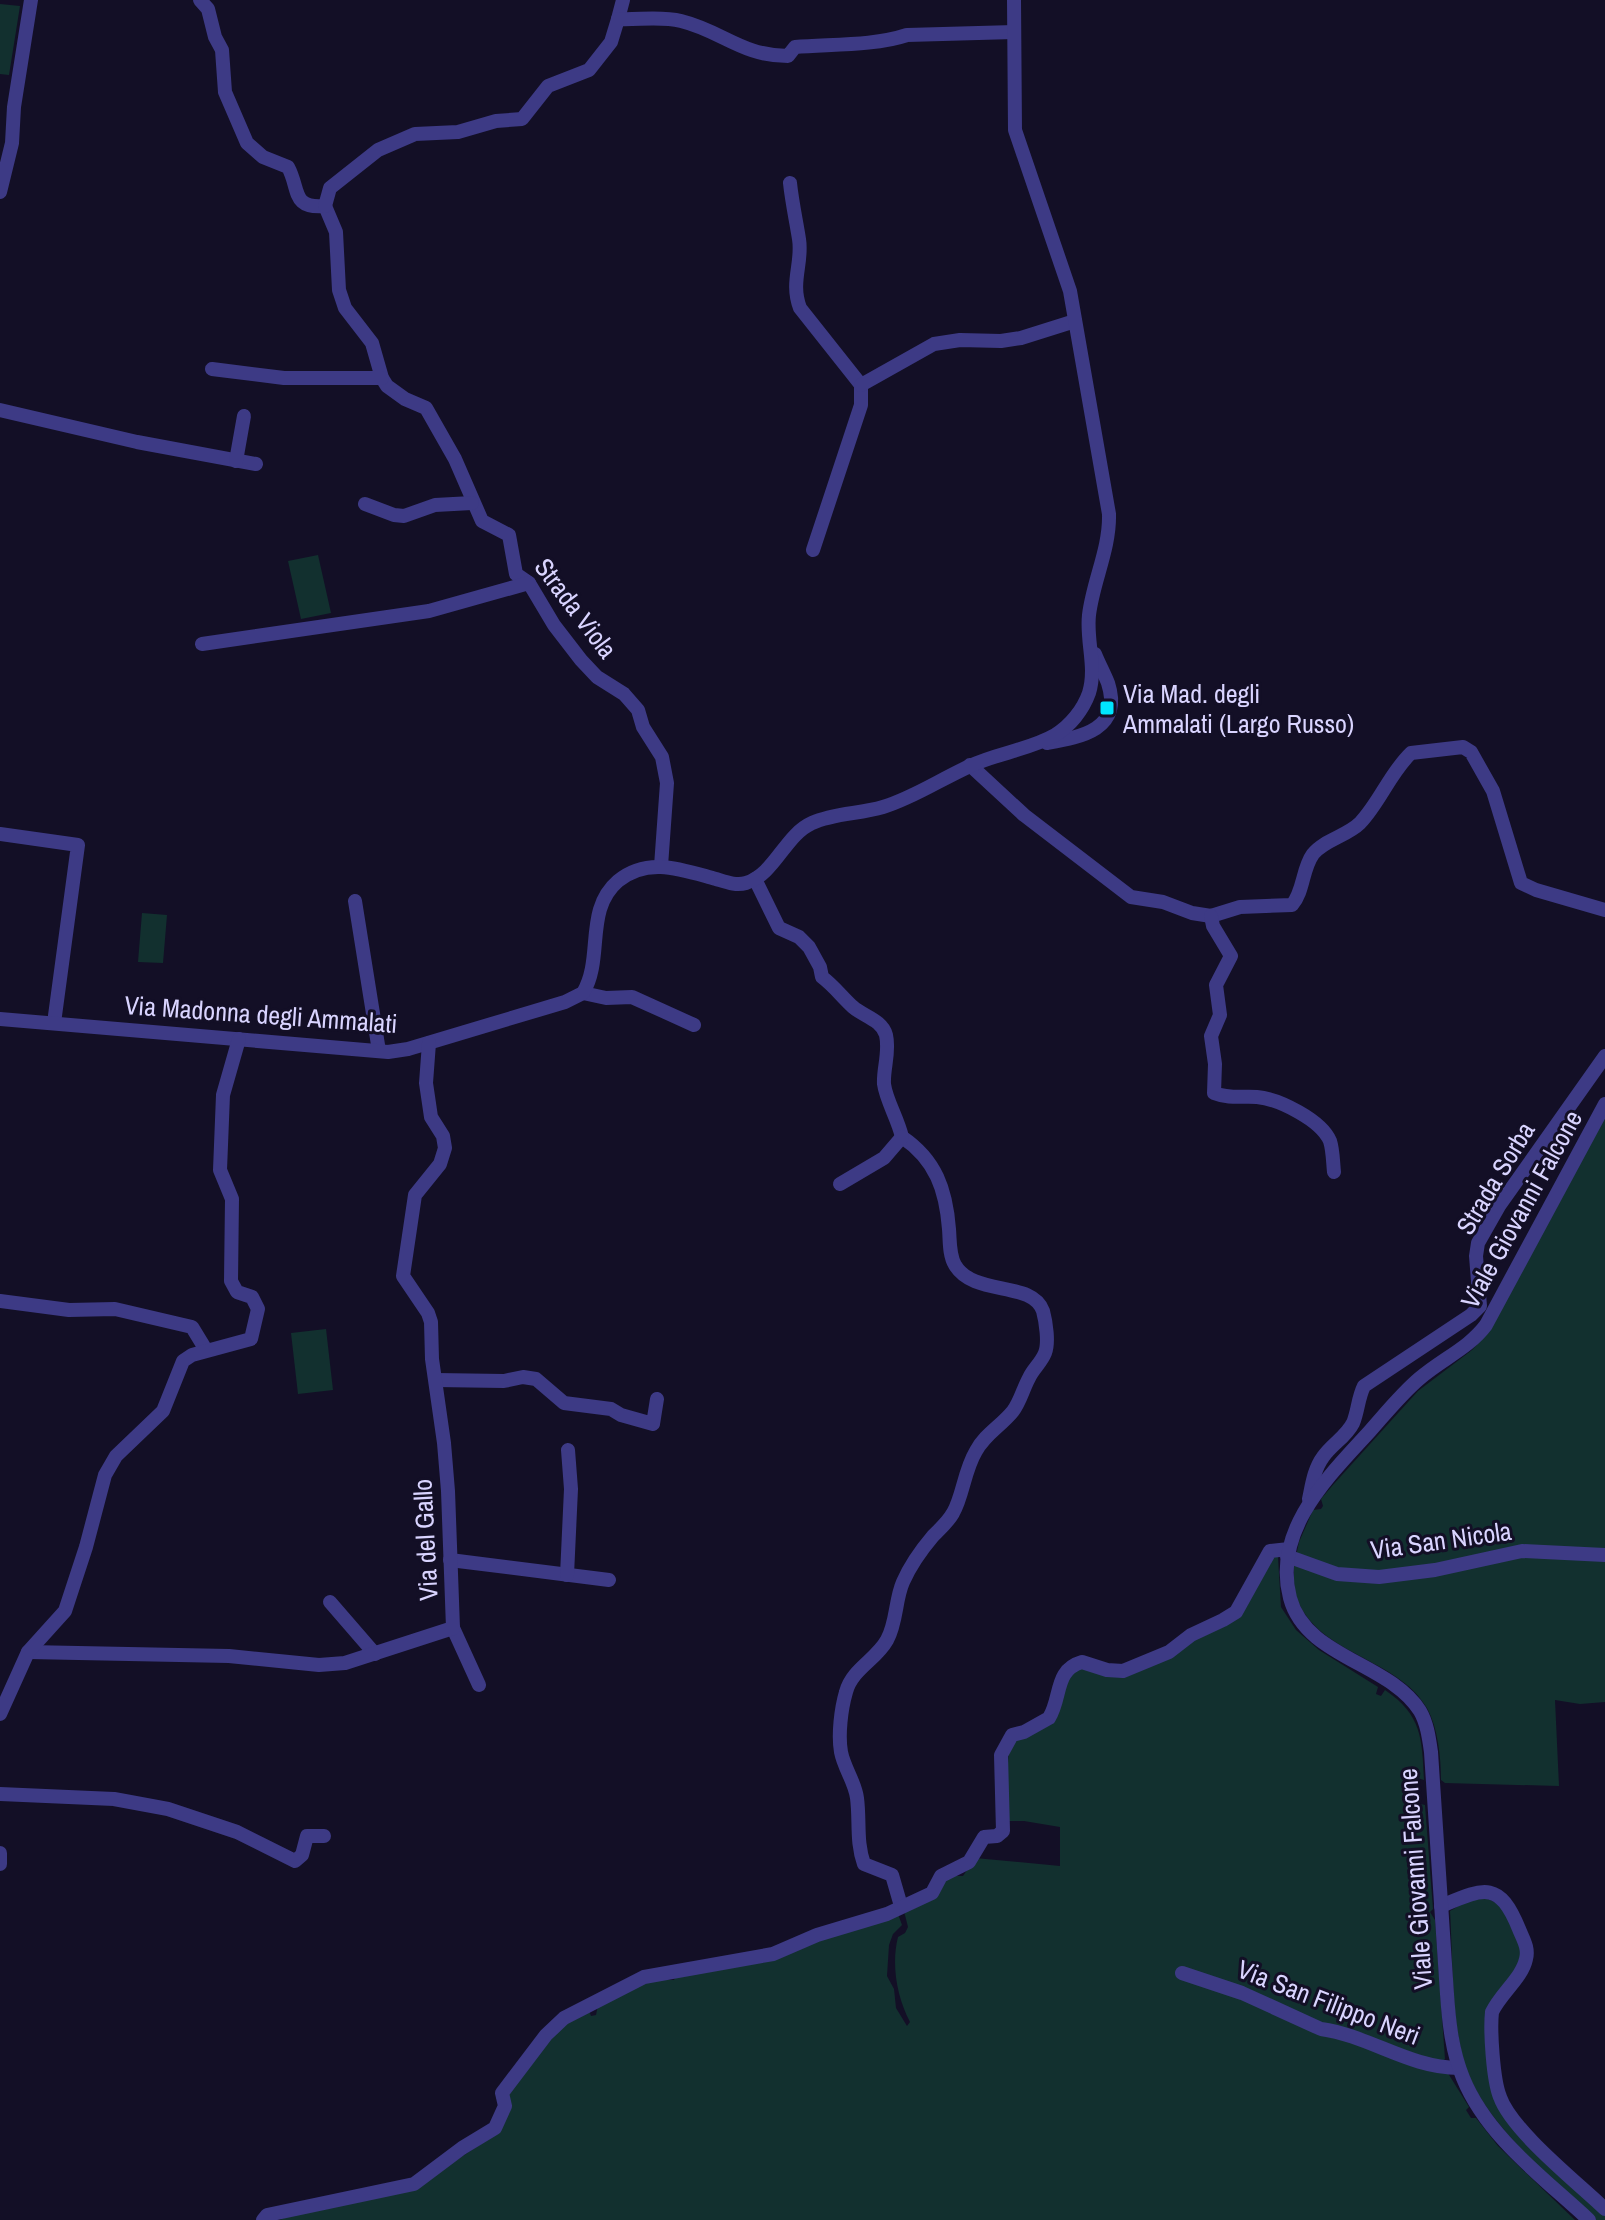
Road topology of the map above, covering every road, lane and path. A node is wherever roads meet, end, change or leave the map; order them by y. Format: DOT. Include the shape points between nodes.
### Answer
graph roads {
  1 [pos="31,0"];
  2 [pos="200,0"];
  3 [pos="623,0"];
  4 [pos="1014,0"];
  5 [pos="618,19"];
  6 [pos="1014,32"];
  7 [pos="790,183"];
  8 [pos="0,192"];
  9 [pos="325,206"];
  10 [pos="1075,321"];
  11 [pos="212,369"];
  12 [pos="382,378"];
  13 [pos="861,385"];
  14 [pos="0,410"];
  15 [pos="244,416"];
  16 [pos="236,461"];
  17 [pos="256,464"];
  18 [pos="472,503"];
  19 [pos="365,504"];
  20 [pos="813,550"];
  21 [pos="529,583"];
  22 [pos="1090,638"];
  23 [pos="202,644"];
  24 [pos="1030,746"];
  25 [pos="970,765"];
  26 [pos="0,834"];
  27 [pos="661,866"];
  28 [pos="755,879"];
  29 [pos="355,901"];
  30 [pos="1605,910"];
  31 [pos="1211,916"];
  32 [pos="583,993"];
  33 [pos="0,1019"];
  34 [pos="54,1023"];
  35 [pos="694,1025"];
  36 [pos="239,1039"];
  37 [pos="429,1043"];
  38 [pos="379,1051"];
  39 [pos="1605,1056"];
  40 [pos="1605,1104"];
  41 [pos="902,1137"];
  42 [pos="1334,1172"];
  43 [pos="840,1184"];
  44 [pos="0,1301"];
  45 [pos="206,1350"];
  46 [pos="436,1380"];
  47 [pos="657,1399"];
  48 [pos="568,1450"];
  49 [pos="1308,1504"];
  50 [pos="1288,1552"];
  51 [pos="1605,1555"];
  52 [pos="450,1560"];
  53 [pos="567,1575"];
  54 [pos="609,1580"];
  55 [pos="330,1602"];
  56 [pos="453,1628"];
  57 [pos="28,1652"];
  58 [pos="375,1654"];
  59 [pos="479,1685"];
  60 [pos="0,1714"];
  61 [pos="0,1794"];
  62 [pos="324,1836"];
  63 [pos="0,1853"];
  64 [pos="0,1864"];
  65 [pos="901,1906"];
  66 [pos="1441,1906"];
  67 [pos="1182,1973"];
  68 [pos="1459,2068"];
  69 [pos="1605,2209"];
  70 [pos="263,2220"];
  71 [pos="1589,2220"];
  1 -- 8 [label="street" via="12,143"];
  2 -- 9 [label="street" via="222,50 225,92 247,143 288,167 306,205"];
  3 -- 5 [label="street"];
  4 -- 6 [label="street"];
  5 -- 6 [label="street" via="683,22 767,56 788,56 795,47 907,35"];
  5 -- 9 [label="street" via="611,42 589,70 548,86 522,119 415,134 378,150 330,188"];
  6 -- 10 [label="street" via="1015,130 1063,267"];
  7 -- 13 [label="street" via="800,241 795,274 800,308"];
  9 -- 12 [label="street" via="336,232 339,290 345,308 372,343"];
  10 -- 13 [label="street" via="1021,338 934,344"];
  10 -- 22 [label="street" via="1109,514 1090,606"];
  11 -- 12 [label="street" via="284,378"];
  12 -- 18 [label="street, Strada Viola" via="405,399 426,408"];
  13 -- 20 [label="street" via="861,405"];
  14 -- 16 [label="street"];
  15 -- 16 [label="street"];
  16 -- 17 [label="street"];
  18 -- 19 [label="street" via="435,505 404,516"];
  18 -- 21 [label="street, Strada Viola" via="482,521 509,535 516,574"];
  21 -- 23 [label="street" via="429,611"];
  21 -- 27 [label="street, Strada Viola" via="581,660 638,710 662,757 667,783"];
  22 -- 24 [label="street" via="1092,678 1084,705 1069,724"];
  22 -- 24 [label="street" via="1108,684 1107,718 1088,733"];
  24 -- 25 [label="street"];
  25 -- 28 [label="street" via="886,806 811,823"];
  25 -- 31 [label="street" via="1024,815 1131,897"];
  26 -- 34 [label="street" via="78,845"];
  27 -- 28 [label="street" via="737,884"];
  27 -- 32 [label="street" via="625,876 602,902 594,964"];
  28 -- 41 [label="street" via="779,928 799,937 822,977 886,1033 884,1084"];
  29 -- 38 [label="street"];
  30 -- 31 [label="street" via="1521,883 1493,791 1463,747 1411,753 1363,819 1314,853 1292,905 1240,907"];
  31 -- 42 [label="street" via="1231,956 1216,985 1220,1015 1211,1036 1214,1093 1260,1097 1296,1109 1330,1140"];
  32 -- 35 [label="street" via="632,997"];
  32 -- 37 [label="street, Via Madonna degli Ammalati"];
  33 -- 34 [label="street, Via Madonna degli Ammalati"];
  34 -- 36 [label="street, Via Madonna degli Ammalati"];
  36 -- 38 [label="street, Via Madonna degli Ammalati"];
  36 -- 45 [label="street" via="223,1095 220,1170 232,1199 231,1281 237,1292 252,1297 258,1309 251,1339"];
  37 -- 38 [label="street, Via Madonna degli Ammalati"];
  37 -- 46 [label="street, Via del Gallo" via="426,1083 431,1117 445,1148 440,1164 415,1195 403,1276 428,1313"];
  39 -- 49 [label="street, Strada Sorba" via="1478,1243 1480,1306 1364,1386 1354,1420 1316,1471"];
  40 -- 49 [label="street, Viale Giovanni Falcone" via="1486,1325 1409,1388"];
  41 -- 43 [label="street" via="884,1158"];
  41 -- 65 [label="street" via="929,1158 942,1183 956,1266 983,1285 1029,1296 1042,1308 1047,1350 1015,1408 974,1453 955,1510 902,1584 887,1641 855,1673 846,1691 841,1754 855,1788 859,1850 864,1864 892,1875"];
  44 -- 45 [label="street" via="69,1310 115,1309 192,1327"];
  45 -- 57 [label="street" via="183,1361 163,1411 116,1456 105,1475 65,1611"];
  46 -- 47 [label="street" via="536,1379 564,1403 611,1409 653,1424"];
  46 -- 52 [label="street, Via del Gallo"];
  48 -- 53 [label="street"];
  49 -- 50 [label="street"];
  50 -- 51 [label="street, Via San Nicola" via="1337,1574 1379,1577 1522,1551"];
  50 -- 65 [label="street" via="1270,1551 1236,1612 1169,1652 1123,1671 1082,1662 1068,1668 1049,1718 1012,1735 1001,1755 1003,1831 984,1837 969,1862 941,1876 932,1893"];
  50 -- 66 [label="street, Viale Giovanni Falcone" via="1290,1600 1305,1626 1399,1689 1424,1719"];
  52 -- 53 [label="street"];
  52 -- 56 [label="street, Via del Gallo"];
  53 -- 54 [label="street"];
  55 -- 58 [label="street"];
  56 -- 58 [label="street, Via del Gallo"];
  56 -- 59 [label="street"];
  57 -- 58 [label="street, Via del Gallo" via="229,1656 319,1665"];
  57 -- 60 [label="street"];
  61 -- 62 [label="street" via="157,1806 237,1832 295,1861 307,1836"];
  63 -- 64 [label="street"];
  65 -- 70 [label="street" via="773,1954 644,1977 564,2018 508,2083 495,2128 414,2184"];
  66 -- 68 [label="street, Viale Giovanni Falcone" via="1450,2029"];
  66 -- 69 [label="street" via="1492,1893 1511,1910 1527,1956 1492,2012 1500,2100"];
  67 -- 68 [label="street, Via San Filippo Neri" via="1401,2057"];
  68 -- 71 [label="street, Viale Giovanni Falcone" via="1480,2111 1503,2138"];
}
